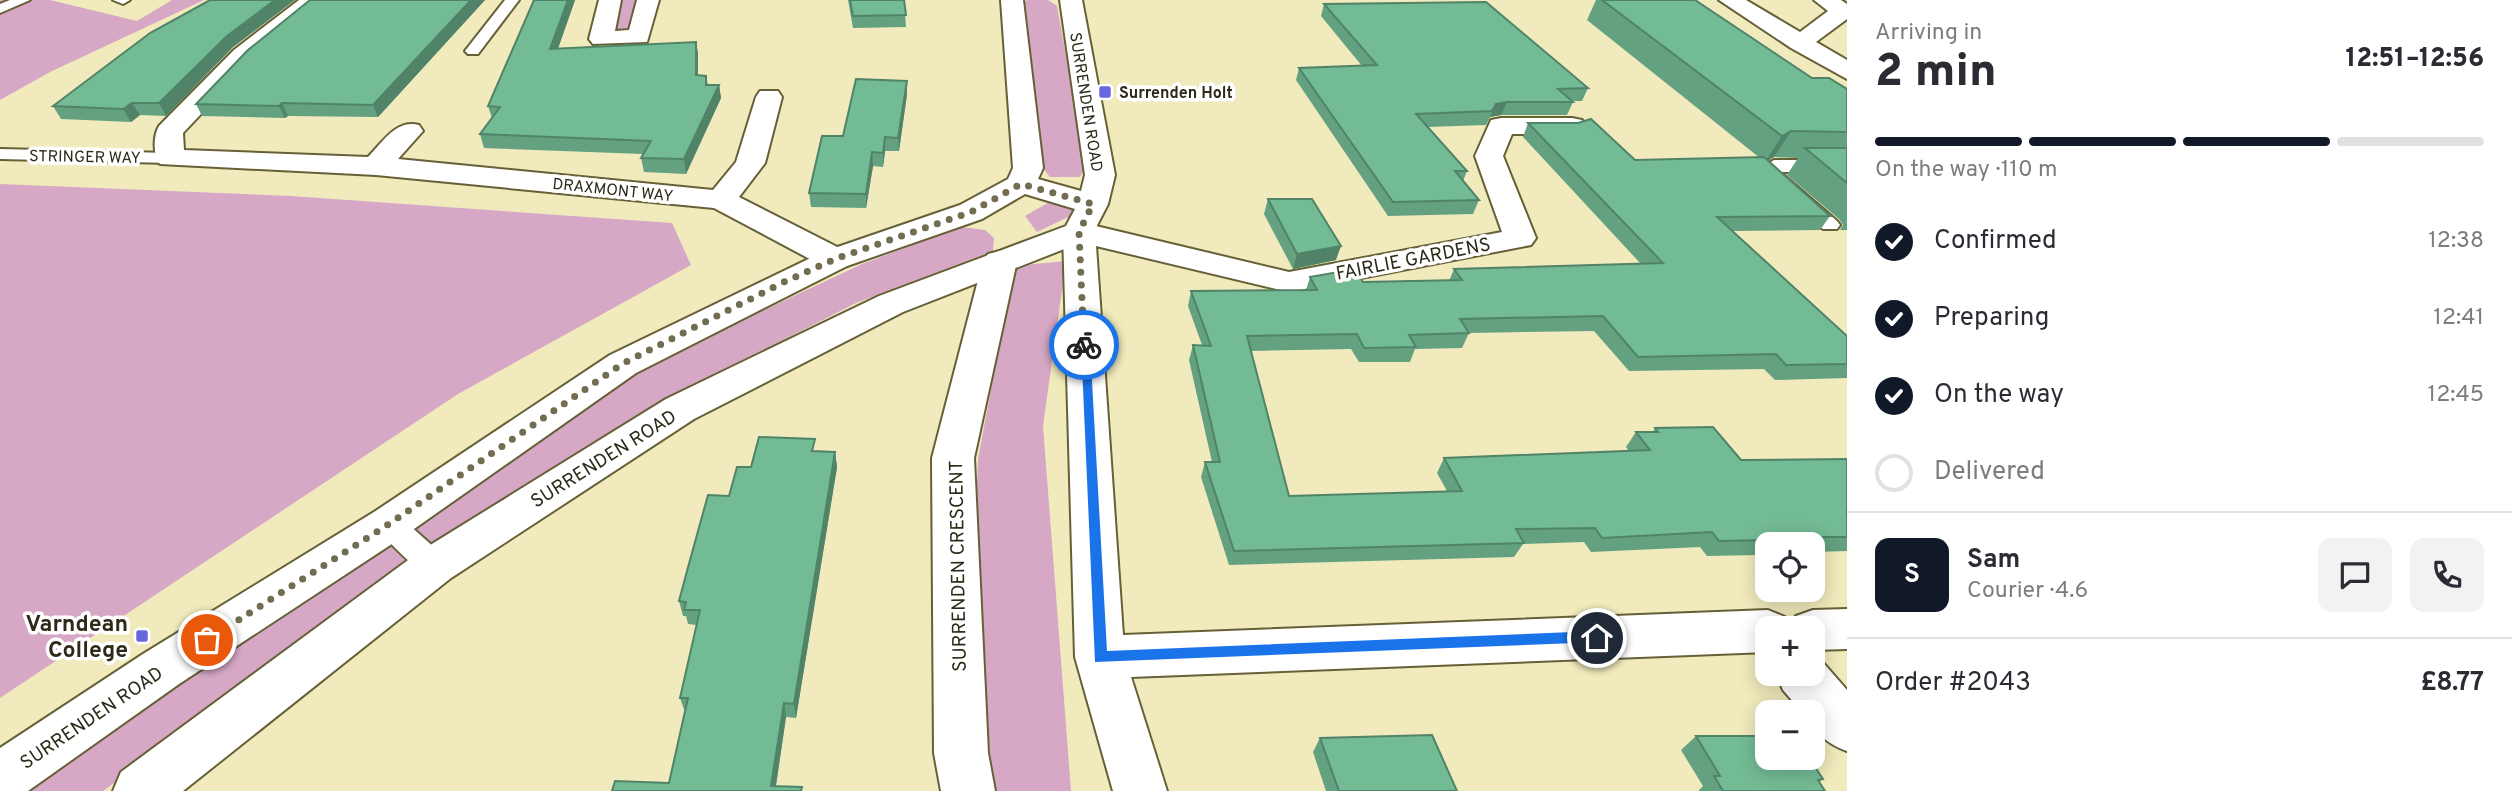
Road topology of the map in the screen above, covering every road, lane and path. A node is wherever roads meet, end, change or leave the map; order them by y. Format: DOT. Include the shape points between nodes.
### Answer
graph roads {
  1 [pos="23,0"];
  2 [pos="313,0"];
  3 [pos="512,0"];
  4 [pos="610,0"];
  5 [pos="648,0"];
  6 [pos="1012,0"];
  7 [pos="1071,0"];
  8 [pos="1730,0"];
  9 [pos="1825,0"];
  10 [pos="0,9"];
  11 [pos="1800,43"];
  12 [pos="473,51"];
  13 [pos="1847,71"];
  14 [pos="769,97"];
  15 [pos="1572,126"];
  16 [pos="409,131"];
  17 [pos="0,153"];
  18 [pos="170,158"];
  19 [pos="376,166"];
  20 [pos="1847,166"];
  21 [pos="1021,184"];
  22 [pos="721,200"];
  23 [pos="983,205"];
  24 [pos="1086,218"];
  25 [pos="1830,225"];
  26 [pos="835,259"];
  27 [pos="1000,261"];
  28 [pos="389,524"];
  29 [pos="435,565"];
  30 [pos="1847,629"];
  31 [pos="1825,630"];
  32 [pos="1755,633"];
  33 [pos="1100,657"];
  34 [pos="1811,686"];
  35 [pos="1847,727"];
  36 [pos="0,779"];
  37 [pos="140,791"];
  38 [pos="968,791"];
  39 [pos="1140,791"];
  1 -- 10 [label="lane"];
  2 -- 18 [label="street" via="243,55 170,132"];
  3 -- 12 [label="lane"];
  4 -- 5 [label="street" via="601,39 639,37"];
  6 -- 21 [label="street" via="1028,168"];
  7 -- 24 [label="street, SURRENDEN ROAD" via="1100,175"];
  8 -- 11 [label="street"];
  9 -- 11 [label="street" via="1843,11"];
  11 -- 13 [label="street"];
  14 -- 22 [label="street" via="750,163"];
  15 -- 24 [label="street, FAIRLIE GARDENS" via="1501,126 1489,156 1520,238 1289,282"];
  16 -- 19 [label="street"];
  17 -- 18 [label="lane, STRINGER WAY"];
  18 -- 19 [label="street, DRAXMONT WAY"];
  19 -- 22 [label="street, DRAXMONT WAY"];
  20 -- 25 [label="lane" via="1774,166 1768,170"];
  21 -- 23 [label="street, SURRENDEN ROAD"];
  21 -- 24 [label="street, SURRENDEN ROAD"];
  22 -- 26 [label="street, DRAXMONT WAY"];
  23 -- 26 [label="street, SURRENDEN ROAD"];
  23 -- 27 [label="street" via="1013,234"];
  24 -- 27 [label="street, SURRENDEN ROAD"];
  24 -- 33 [label="street"];
  26 -- 28 [label="street, SURRENDEN ROAD" via="622,364"];
  27 -- 29 [label="street, SURRENDEN ROAD" via="891,303 680,409"];
  27 -- 38 [label="street, SURRENDEN CRESCENT" via="953,458 961,753"];
  28 -- 29 [label="lane"];
  28 -- 36 [label="street, SURRENDEN ROAD" via="161,669"];
  29 -- 37 [label="street, SURRENDEN ROAD"];
  30 -- 31 [label="street"];
  32 -- 33 [label="street"];
  33 -- 39 [label="street"];
  34 -- 35 [label="street"];
}
